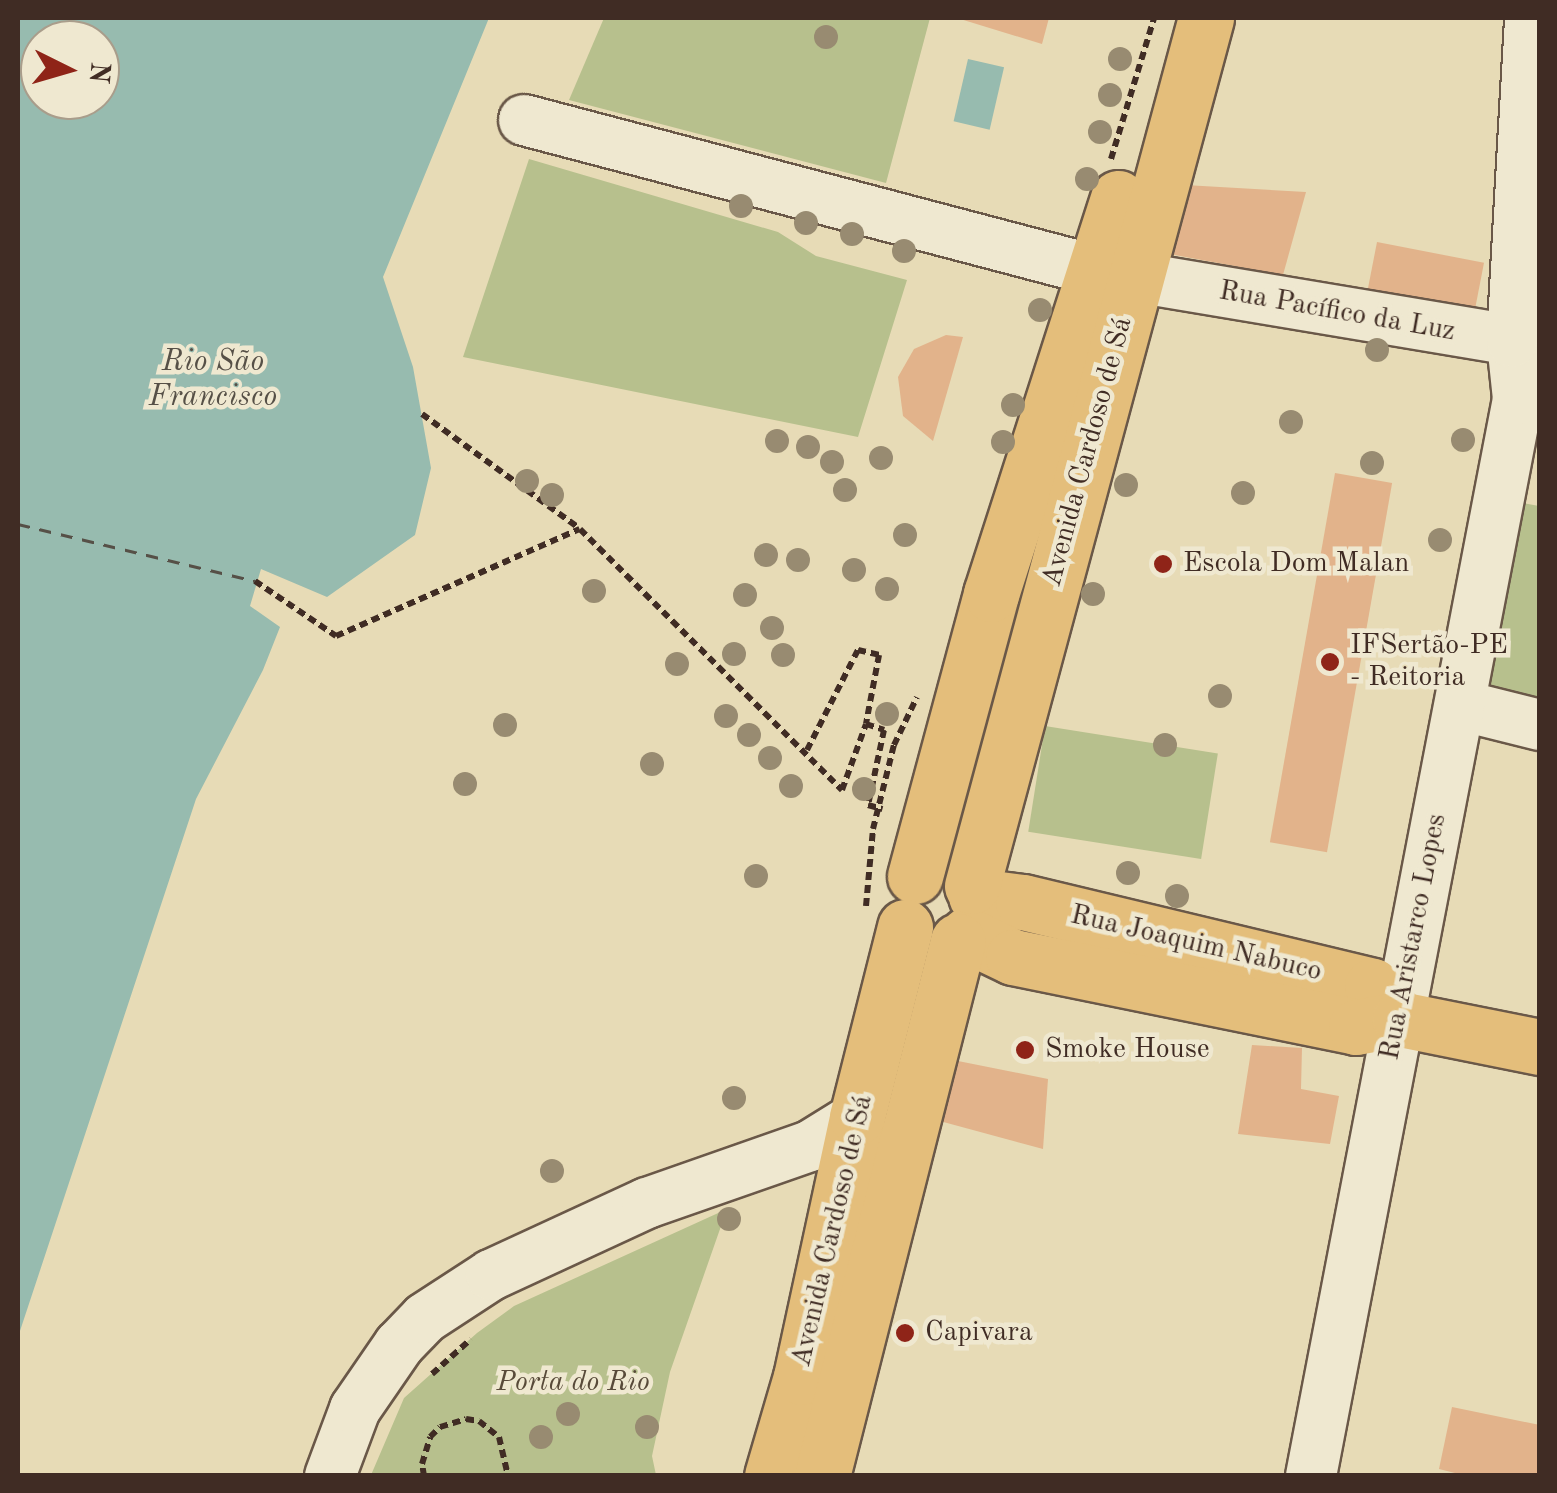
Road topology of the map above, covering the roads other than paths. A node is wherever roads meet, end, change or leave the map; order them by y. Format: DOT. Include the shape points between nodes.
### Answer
graph roads {
  1 [pos="1169,18"];
  2 [pos="1206,18"];
  3 [pos="1530,18"];
  4 [pos="524,120"];
  5 [pos="1116,274"];
  6 [pos="1527,366"];
  7 [pos="1522,492"];
  8 [pos="1460,705"];
  9 [pos="1540,725"];
  10 [pos="910,902"];
  11 [pos="968,914"];
  12 [pos="1400,1019"];
  13 [pos="1540,1047"];
  14 [pos="856,1117"];
  15 [pos="330,1476"];
  16 [pos="772,1476"];
  17 [pos="822,1476"];
  18 [pos="1311,1476"];
  1 -- 5 [label="main road, Avenida Cardoso de Sá"];
  2 -- 5 [label="main road, Avenida Cardoso de Sá"];
  3 -- 6 [label="street, Rua Aristarco Lopes"];
  4 -- 5 [label="street, Rua Pacífico da Luz"];
  5 -- 6 [label="street, Rua Pacífico da Luz"];
  5 -- 10 [label="main road, Avenida Cardoso de Sá" via="991,594"];
  5 -- 11 [label="main road, Avenida Cardoso de Sá"];
  6 -- 7 [label="street, Rua Aristarco Lopes"];
  7 -- 8 [label="street, Rua Aristarco Lopes"];
  8 -- 9 [label="street"];
  8 -- 12 [label="street, Rua Aristarco Lopes"];
  10 -- 11 [label="main road" via="929,945"];
  10 -- 11 [label="main road" via="946,868"];
  10 -- 14 [label="main road, Avenida Cardoso de Sá"];
  11 -- 12 [label="main road, Rua Joaquim Nabuco" via="1013,956 1356,1027"];
  11 -- 17 [label="main road, Avenida Cardoso de Sá"];
  12 -- 13 [label="main road, Rua Joaquim Nabuco"];
  12 -- 18 [label="street, Rua Aristarco Lopes"];
  14 -- 15 [label="street" via="810,1146 647,1203 491,1275 425,1318 355,1409"];
  14 -- 16 [label="main road, Avenida Cardoso de Sá"];
}
